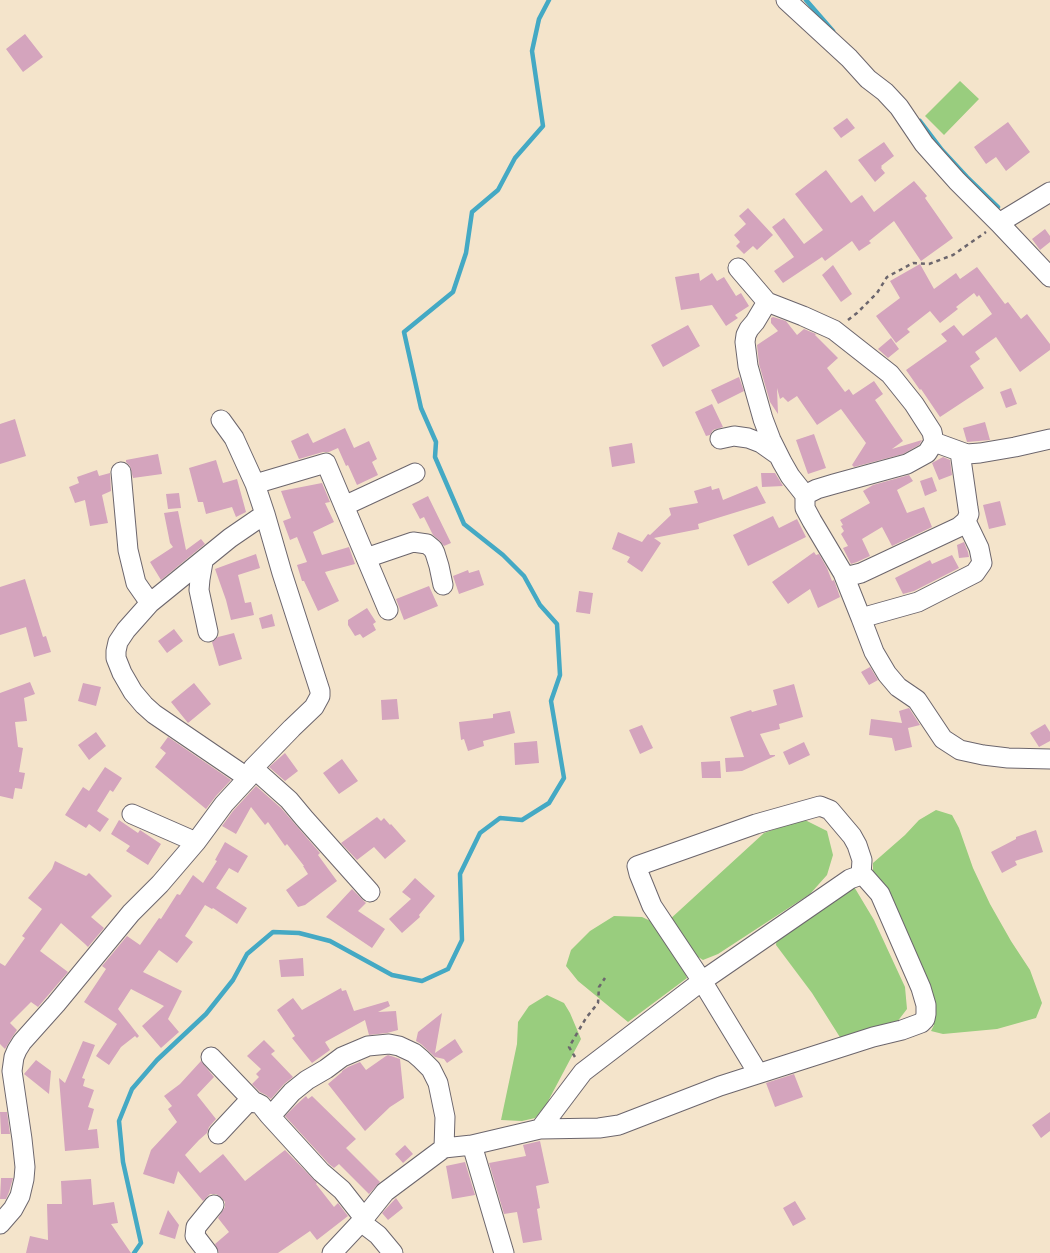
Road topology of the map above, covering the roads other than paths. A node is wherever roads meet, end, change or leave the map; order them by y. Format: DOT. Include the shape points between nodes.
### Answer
graph roads {
  1 [pos="786,0"];
  2 [pos="1050,192"];
  3 [pos="999,223"];
  4 [pos="738,268"];
  5 [pos="1050,277"];
  6 [pos="767,302"];
  7 [pos="221,420"];
  8 [pos="720,439"];
  9 [pos="1050,439"];
  10 [pos="934,442"];
  11 [pos="960,452"];
  12 [pos="778,455"];
  13 [pos="121,472"];
  14 [pos="415,473"];
  15 [pos="256,484"];
  16 [pos="805,495"];
  17 [pos="344,506"];
  18 [pos="265,514"];
  19 [pos="966,521"];
  20 [pos="366,558"];
  21 [pos="203,562"];
  22 [pos="843,573"];
  23 [pos="443,585"];
  24 [pos="150,603"];
  25 [pos="388,610"];
  26 [pos="861,618"];
  27 [pos="208,632"];
  28 [pos="1050,759"];
  29 [pos="250,773"];
  30 [pos="132,814"];
  31 [pos="196,842"];
  32 [pos="861,875"];
  33 [pos="370,892"];
  34 [pos="702,981"];
  35 [pos="211,1057"];
  36 [pos="758,1073"];
  37 [pos="254,1102"];
  38 [pos="269,1115"];
  39 [pos="540,1129"];
  40 [pos="218,1134"];
  41 [pos="472,1145"];
  42 [pos="444,1148"];
  43 [pos="214,1205"];
  44 [pos="362,1220"];
  45 [pos="0,1224"];
  46 [pos="208,1253"];
  47 [pos="332,1253"];
  48 [pos="393,1253"];
  49 [pos="504,1253"];
  1 -- 3 [label="street" via="885,92 924,144"];
  2 -- 3 [label="street"];
  3 -- 5 [label="street"];
  4 -- 6 [label="street"];
  6 -- 10 [label="street" via="834,330 890,374 914,404 932,432"];
  6 -- 12 [label="street" via="746,335 746,358"];
  7 -- 15 [label="street" via="234,438"];
  8 -- 12 [label="street" via="748,438"];
  9 -- 11 [label="street" via="980,453"];
  10 -- 11 [label="street"];
  10 -- 16 [label="street" via="927,453 907,464"];
  11 -- 19 [label="street" via="969,514"];
  12 -- 16 [label="street"];
  13 -- 24 [label="street" via="128,550 136,583"];
  14 -- 17 [label="street"];
  15 -- 17 [label="street" via="326,463"];
  15 -- 18 [label="street"];
  16 -- 22 [label="street" via="805,508"];
  17 -- 20 [label="street"];
  18 -- 21 [label="street"];
  18 -- 29 [label="street" via="320,696 314,707"];
  19 -- 22 [label="street" via="861,573 848,576"];
  19 -- 26 [label="street" via="979,548 982,563 975,572 918,602"];
  20 -- 23 [label="street" via="413,542 427,544 435,554"];
  20 -- 25 [label="street"];
  21 -- 24 [label="street"];
  21 -- 27 [label="street" via="199,590"];
  22 -- 26 [label="street"];
  24 -- 29 [label="street" via="118,642 116,658 133,692 154,714"];
  26 -- 28 [label="street" via="874,652 887,674 898,687 917,700 944,739 960,750 983,755"];
  29 -- 31 [label="street"];
  29 -- 33 [label="street" via="289,800"];
  30 -- 31 [label="street"];
  31 -- 45 [label="street" via="131,913 17,1050 12,1071 24,1179 20,1196"];
  32 -- 34 [label="street" via="850,878"];
  32 -- 34 [label="street" via="862,860 852,836 830,810 820,806 756,824 637,866 652,906"];
  32 -- 36 [label="street" via="880,894 921,988 926,1004 925,1019 902,1030"];
  34 -- 36 [label="street"];
  34 -- 39 [label="street" via="583,1072"];
  35 -- 37 [label="street"];
  36 -- 39 [label="street" via="619,1125"];
  37 -- 38 [label="street"];
  37 -- 40 [label="street" via="246,1104"];
  38 -- 42 [label="street" via="307,1080 342,1057 368,1046 389,1044 414,1053 431,1069 438,1083 445,1117"];
  38 -- 44 [label="street" via="342,1190"];
  39 -- 41 [label="street"];
  41 -- 42 [label="street"];
  41 -- 49 [label="street"];
  42 -- 44 [label="street" via="385,1192"];
  43 -- 46 [label="street" via="196,1227 195,1236"];
  44 -- 47 [label="street"];
  44 -- 48 [label="street"];
}
